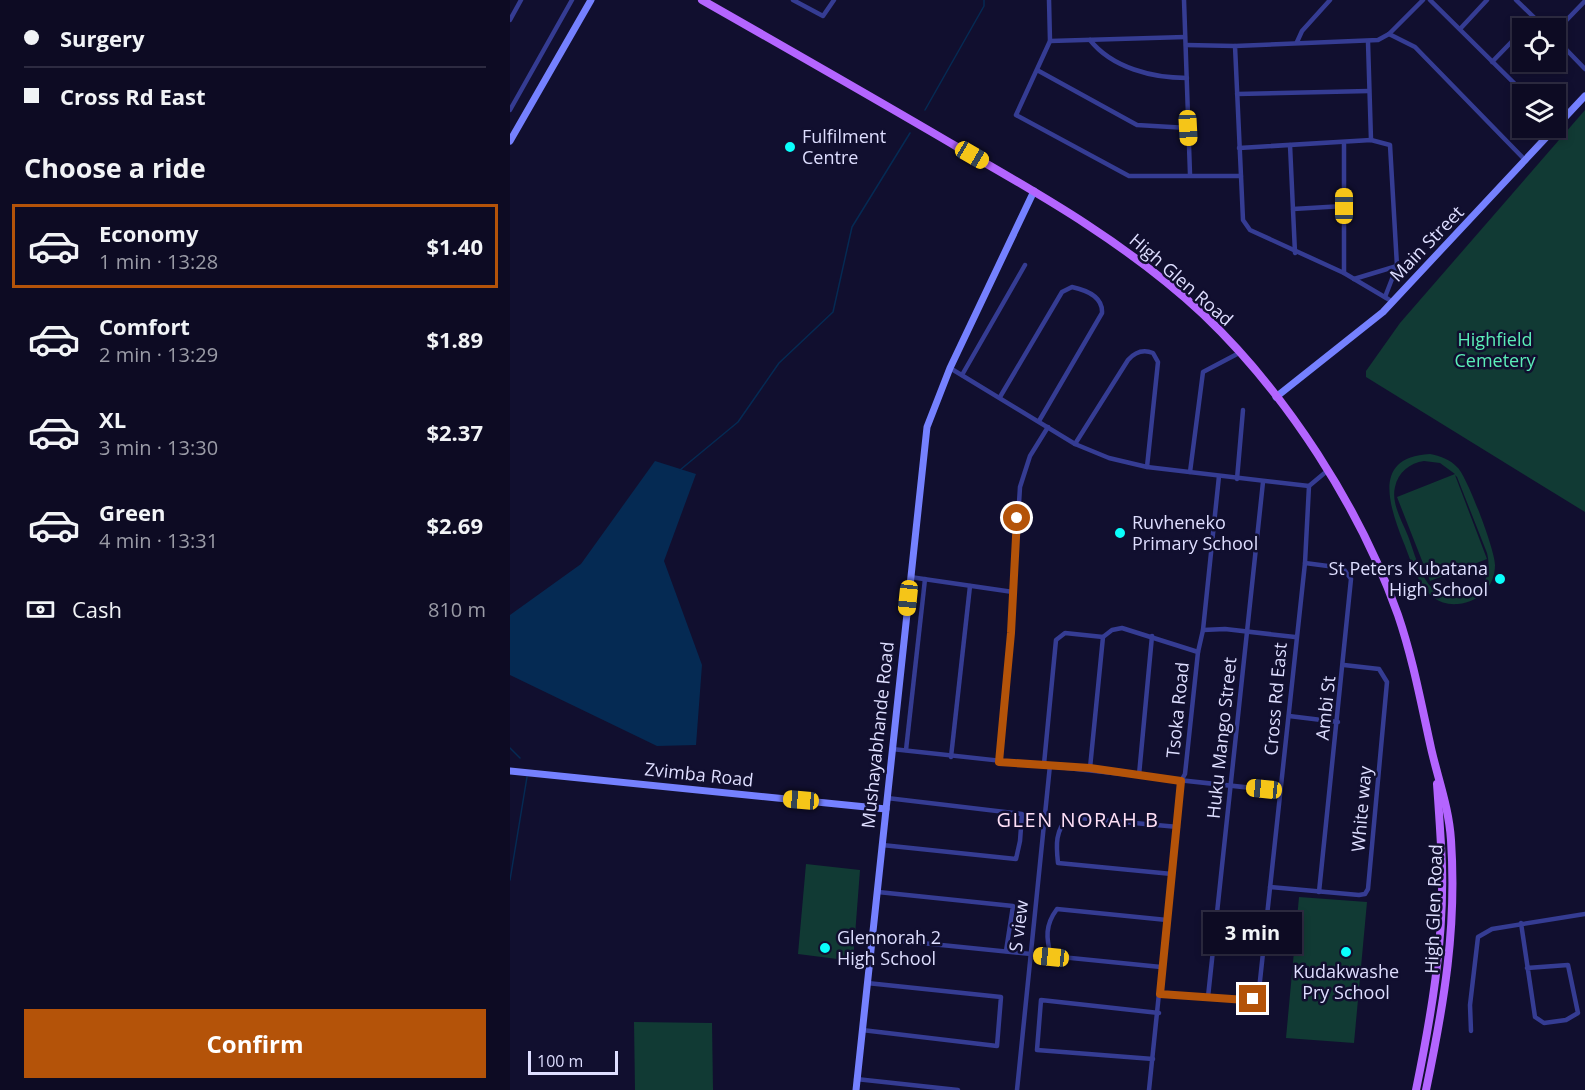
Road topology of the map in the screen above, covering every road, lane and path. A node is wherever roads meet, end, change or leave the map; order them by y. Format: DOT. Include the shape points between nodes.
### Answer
graph roads {
  1 [pos="521,0"];
  2 [pos="572,0"];
  3 [pos="591,0"];
  4 [pos="702,0"];
  5 [pos="794,0"];
  6 [pos="834,0"];
  7 [pos="1049,0"];
  8 [pos="1184,0"];
  9 [pos="1330,0"];
  10 [pos="1423,0"];
  11 [pos="1430,0"];
  12 [pos="1487,0"];
  13 [pos="1516,0"];
  14 [pos="1585,1"];
  15 [pos="1534,18"];
  16 [pos="510,20"];
  17 [pos="1566,21"];
  18 [pos="1460,29"];
  19 [pos="1389,34"];
  20 [pos="1185,37"];
  21 [pos="1090,40"];
  22 [pos="1050,41"];
  23 [pos="1297,42"];
  24 [pos="1368,42"];
  25 [pos="1512,42"];
  26 [pos="1186,45"];
  27 [pos="1235,46"];
  28 [pos="1566,49"];
  29 [pos="1492,62"];
  30 [pos="1585,69"];
  31 [pos="1037,70"];
  32 [pos="1187,78"];
  33 [pos="1515,84"];
  34 [pos="1369,91"];
  35 [pos="1237,94"];
  36 [pos="1585,96"];
  37 [pos="510,110"];
  38 [pos="1566,116"];
  39 [pos="1188,128"];
  40 [pos="1546,138"];
  41 [pos="1371,140"];
  42 [pos="510,141"];
  43 [pos="1344,144"];
  44 [pos="1290,146"];
  45 [pos="1239,148"];
  46 [pos="1526,161"];
  47 [pos="1191,174"];
  48 [pos="1241,176"];
  49 [pos="1034,191"];
  50 [pos="1344,206"];
  51 [pos="1293,208"];
  52 [pos="1295,253"];
  53 [pos="1025,265"];
  54 [pos="1397,266"];
  55 [pos="1344,273"];
  56 [pos="1354,279"];
  57 [pos="1385,297"];
  58 [pos="1393,302"];
  59 [pos="1239,353"];
  60 [pos="950,368"];
  61 [pos="962,375"];
  62 [pos="1000,397"];
  63 [pos="1276,398"];
  64 [pos="1243,410"];
  65 [pos="1039,421"];
  66 [pos="1048,427"];
  67 [pos="1076,444"];
  68 [pos="1146,466"];
  69 [pos="1327,471"];
  70 [pos="1190,472"];
  71 [pos="1219,476"];
  72 [pos="1237,479"];
  73 [pos="1263,482"];
  74 [pos="1309,486"];
  75 [pos="1305,563"];
  76 [pos="910,577"];
  77 [pos="925,579"];
  78 [pos="970,586"];
  79 [pos="1013,592"];
  80 [pos="1203,630"];
  81 [pos="1246,633"];
  82 [pos="1152,636"];
  83 [pos="1103,637"];
  84 [pos="1295,637"];
  85 [pos="1198,652"];
  86 [pos="1344,665"];
  87 [pos="1288,716"];
  88 [pos="1338,722"];
  89 [pos="891,748"];
  90 [pos="906,750"];
  91 [pos="951,757"];
  92 [pos="999,762"];
  93 [pos="1047,765"];
  94 [pos="1436,765"];
  95 [pos="1090,768"];
  96 [pos="510,771"];
  97 [pos="1138,775"];
  98 [pos="1181,781"];
  99 [pos="1231,786"];
  100 [pos="1280,791"];
  101 [pos="887,798"];
  102 [pos="886,809"];
  103 [pos="1178,827"];
  104 [pos="882,845"];
  105 [pos="1172,874"];
  106 [pos="1270,887"];
  107 [pos="878,892"];
  108 [pos="1319,892"];
  109 [pos="1585,914"];
  110 [pos="1167,921"];
  111 [pos="1521,923"];
  112 [pos="872,938"];
  113 [pos="1006,951"];
  114 [pos="1029,954"];
  115 [pos="1051,957"];
  116 [pos="1161,967"];
  117 [pos="1527,968"];
  118 [pos="867,983"];
  119 [pos="1160,994"];
  120 [pos="1208,997"];
  121 [pos="1158,1013"];
  122 [pos="862,1030"];
  123 [pos="1471,1031"];
  124 [pos="1153,1059"];
  125 [pos="856,1079"];
  126 [pos="856,1090"];
  127 [pos="958,1090"];
  128 [pos="1017,1090"];
  129 [pos="1149,1090"];
  130 [pos="1416,1090"];
  131 [pos="1426,1090"];
  1 -- 16 [label="street"];
  2 -- 37 [label="street"];
  3 -- 42 [label="street"];
  4 -- 49 [label="main road, High Glen Road"];
  5 -- 6 [label="street" via="823,16"];
  7 -- 22 [label="street"];
  8 -- 20 [label="street"];
  9 -- 23 [label="street"];
  10 -- 19 [label="street"];
  11 -- 18 [label="street"];
  12 -- 18 [label="street"];
  13 -- 15 [label="street"];
  14 -- 17 [label="street"];
  18 -- 29 [label="street"];
  19 -- 24 [label="street"];
  19 -- 46 [label="street" via="1415,47"];
  20 -- 21 [label="street"];
  20 -- 26 [label="street"];
  21 -- 22 [label="street"];
  21 -- 32 [label="street" via="1101,51 1140,72 1166,79"];
  22 -- 31 [label="street"];
  23 -- 24 [label="street"];
  23 -- 27 [label="street"];
  24 -- 34 [label="street"];
  25 -- 29 [label="street"];
  26 -- 27 [label="street"];
  26 -- 32 [label="street"];
  27 -- 35 [label="street"];
  28 -- 30 [label="street"];
  29 -- 33 [label="street"];
  31 -- 39 [label="street" via="1137,125"];
  31 -- 47 [label="street" via="1017,113 1022,120 1128,176"];
  32 -- 39 [label="street"];
  34 -- 35 [label="street"];
  34 -- 41 [label="street"];
  35 -- 45 [label="street"];
  36 -- 38 [label="street, Main Street"];
  39 -- 47 [label="street"];
  40 -- 46 [label="street, Main Street"];
  41 -- 43 [label="street"];
  41 -- 54 [label="street" via="1386,142 1393,150"];
  43 -- 44 [label="street"];
  43 -- 50 [label="street"];
  44 -- 45 [label="street"];
  44 -- 51 [label="street"];
  45 -- 48 [label="street"];
  46 -- 58 [label="street, Main Street"];
  47 -- 48 [label="street"];
  48 -- 52 [label="street" via="1245,225"];
  49 -- 59 [label="main road, High Glen Road" via="1102,233 1141,263 1201,313"];
  49 -- 60 [label="street, Mushayabhande Road"];
  50 -- 51 [label="street"];
  50 -- 55 [label="street"];
  51 -- 52 [label="street"];
  52 -- 55 [label="street"];
  53 -- 61 [label="street"];
  54 -- 56 [label="street"];
  54 -- 57 [label="street"];
  55 -- 56 [label="street"];
  56 -- 57 [label="street"];
  57 -- 58 [label="street"];
  58 -- 63 [label="street, Main Street"];
  59 -- 63 [label="main road, High Glen Road"];
  59 -- 70 [label="street" via="1203,372"];
  60 -- 61 [label="street"];
  60 -- 76 [label="street, Mushayabhande Road" via="927,427"];
  61 -- 62 [label="street"];
  62 -- 65 [label="street"];
  62 -- 65 [label="street" via="1062,292 1072,287 1094,296 1102,305 1102,313"];
  63 -- 69 [label="main road, High Glen Road"];
  64 -- 72 [label="street"];
  65 -- 66 [label="street"];
  66 -- 67 [label="street"];
  66 -- 79 [label="street" via="1030,456 1020,487"];
  67 -- 68 [label="street" via="1108,458"];
  67 -- 68 [label="street" via="1128,360 1147,351 1158,362"];
  68 -- 70 [label="street"];
  69 -- 74 [label="street"];
  69 -- 94 [label="main road, High Glen Road" via="1355,520 1395,609"];
  70 -- 71 [label="street"];
  71 -- 72 [label="street"];
  71 -- 80 [label="street, Tsoka Road"];
  72 -- 73 [label="street"];
  73 -- 74 [label="street"];
  73 -- 81 [label="street, Huku Mango Street"];
  74 -- 75 [label="street, Cross Rd East"];
  75 -- 84 [label="street, Cross Rd East"];
  75 -- 86 [label="street, Ambi St" via="1343,568 1351,579"];
  76 -- 77 [label="street"];
  76 -- 89 [label="street, Mushayabhande Road"];
  77 -- 78 [label="street"];
  77 -- 90 [label="street"];
  78 -- 79 [label="street"];
  78 -- 91 [label="street"];
  79 -- 92 [label="street"];
  80 -- 81 [label="street"];
  80 -- 85 [label="street, Tsoka Road"];
  81 -- 84 [label="street"];
  81 -- 99 [label="street, Huku Mango Street"];
  82 -- 83 [label="street" via="1122,628"];
  82 -- 85 [label="street"];
  82 -- 97 [label="street"];
  83 -- 93 [label="street, S view" via="1065,633 1056,640"];
  83 -- 95 [label="street"];
  84 -- 87 [label="street, Cross Rd East"];
  85 -- 98 [label="street, Tsoka Road" via="1185,774"];
  86 -- 88 [label="street, Ambi St"];
  86 -- 108 [label="street, White way" via="1379,669 1387,682 1368,889 1359,895"];
  87 -- 88 [label="street"];
  87 -- 100 [label="street, Cross Rd East"];
  88 -- 108 [label="street, Ambi St"];
  89 -- 90 [label="street"];
  89 -- 101 [label="street, Mushayabhande Road"];
  90 -- 91 [label="street"];
  91 -- 92 [label="street"];
  92 -- 93 [label="street"];
  93 -- 95 [label="street"];
  93 -- 114 [label="street, S view" via="1041,863"];
  94 -- 130 [label="main road, High Glen Road" via="1441,919 1432,1009"];
  94 -- 131 [label="main road, High Glen Road" via="1451,837 1451,946 1443,1010"];
  95 -- 97 [label="street"];
  96 -- 102 [label="street, Zvimba Road"];
  97 -- 98 [label="street"];
  98 -- 99 [label="street"];
  98 -- 103 [label="street, Tsoka Road"];
  99 -- 100 [label="street"];
  99 -- 120 [label="street, Huku Mango Street"];
  100 -- 106 [label="street, Cross Rd East"];
  101 -- 102 [label="street, Mushayabhande Road"];
  101 -- 104 [label="street" via="1022,814 1020,841 1016,859"];
  102 -- 104 [label="street, Mushayabhande Road"];
  103 -- 105 [label="street, Tsoka Road"];
  103 -- 105 [label="street" via="1069,817 1058,832 1058,863"];
  104 -- 107 [label="street, Mushayabhande Road"];
  105 -- 110 [label="street, Tsoka Road"];
  106 -- 108 [label="street, White way"];
  106 -- 120 [label="street, Cross Rd East" via="1257,994 1246,1000"];
  107 -- 112 [label="street, Mushayabhande Road"];
  107 -- 113 [label="street" via="1013,906"];
  109 -- 111 [label="street"];
  110 -- 115 [label="street" via="1057,909 1047,930"];
  110 -- 116 [label="street, Tsoka Road"];
  111 -- 117 [label="street"];
  111 -- 123 [label="street" via="1491,928 1478,937"];
  112 -- 113 [label="street"];
  112 -- 118 [label="street, Mushayabhande Road"];
  113 -- 114 [label="street"];
  114 -- 115 [label="street"];
  114 -- 128 [label="street, S view"];
  115 -- 116 [label="street"];
  116 -- 119 [label="street, Tsoka Road"];
  117 -- 117 [label="street" via="1539,1021 1566,1020 1578,1013 1568,965"];
  118 -- 122 [label="street, Mushayabhande Road"];
  118 -- 122 [label="street" via="1001,997 997,1046"];
  119 -- 120 [label="street, Cross Rd East"];
  119 -- 121 [label="street, Tsoka Road"];
  121 -- 124 [label="street, Tsoka Road"];
  121 -- 124 [label="street" via="1041,1000 1037,1050"];
  122 -- 125 [label="street, Mushayabhande Road"];
  124 -- 129 [label="street, Tsoka Road"];
  125 -- 126 [label="street, Mushayabhande Road"];
  125 -- 127 [label="street"];
}
